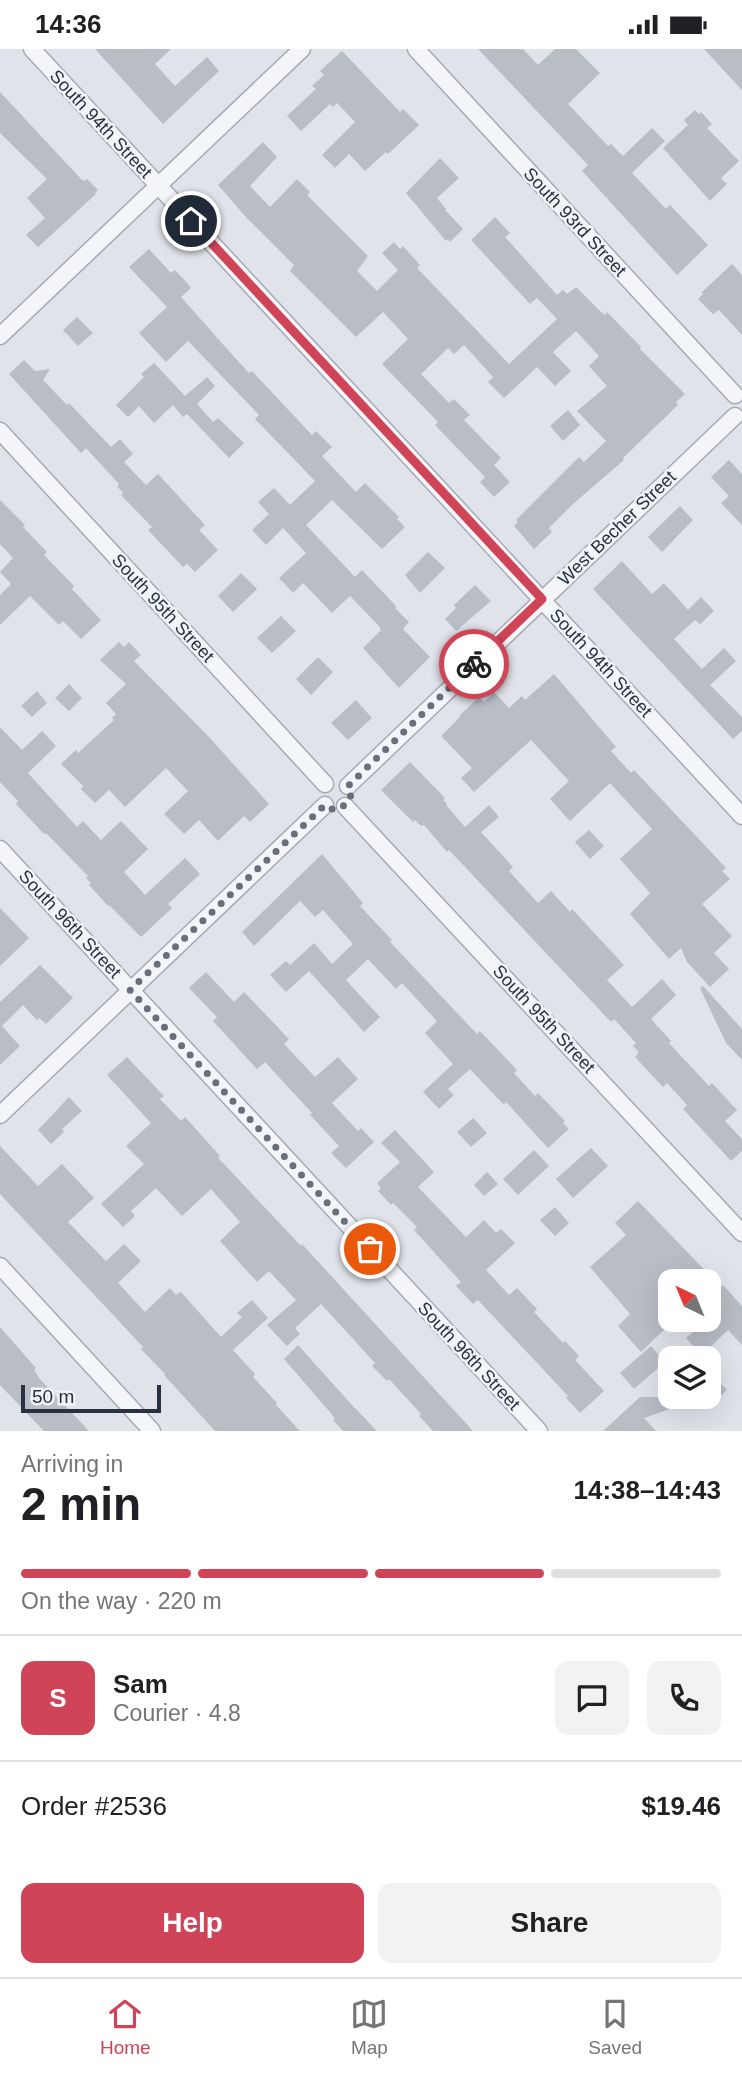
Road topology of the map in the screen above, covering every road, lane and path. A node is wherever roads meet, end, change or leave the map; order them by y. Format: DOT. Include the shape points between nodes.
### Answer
graph roads {
  1 [pos="32,49"];
  2 [pos="302,49"];
  3 [pos="416,49"];
  4 [pos="158,185"];
  5 [pos="0,336"];
  6 [pos="738,393"];
  7 [pos="738,418"];
  8 [pos="0,431"];
  9 [pos="542,599"];
  10 [pos="326,784"];
  11 [pos="348,786"];
  12 [pos="325,805"];
  13 [pos="345,806"];
  14 [pos="742,816"];
  15 [pos="0,849"];
  16 [pos="130,990"];
  17 [pos="0,1115"];
  18 [pos="742,1233"];
  19 [pos="0,1266"];
  20 [pos="152,1431"];
  21 [pos="539,1431"];
  1 -- 4 [label="street, South 94th Street"];
  2 -- 4 [label="street"];
  3 -- 6 [label="street, South 93rd Street"];
  4 -- 5 [label="street"];
  4 -- 9 [label="street, South 94th Street"];
  6 -- 7 [label="street" via="731,403"];
  7 -- 9 [label="street, West Becher Street"];
  8 -- 10 [label="street, South 95th Street"];
  9 -- 11 [label="street, West Becher Street"];
  9 -- 14 [label="street, South 94th Street"];
  10 -- 11 [label="street" via="335,780"];
  10 -- 12 [label="street" via="321,797"];
  11 -- 13 [label="street" via="351,795"];
  12 -- 13 [label="street" via="334,810"];
  12 -- 16 [label="street"];
  13 -- 18 [label="street, South 95th Street"];
  15 -- 16 [label="street, South 96th Street"];
  16 -- 17 [label="street"];
  16 -- 21 [label="street, South 96th Street"];
  19 -- 20 [label="street"];
}
